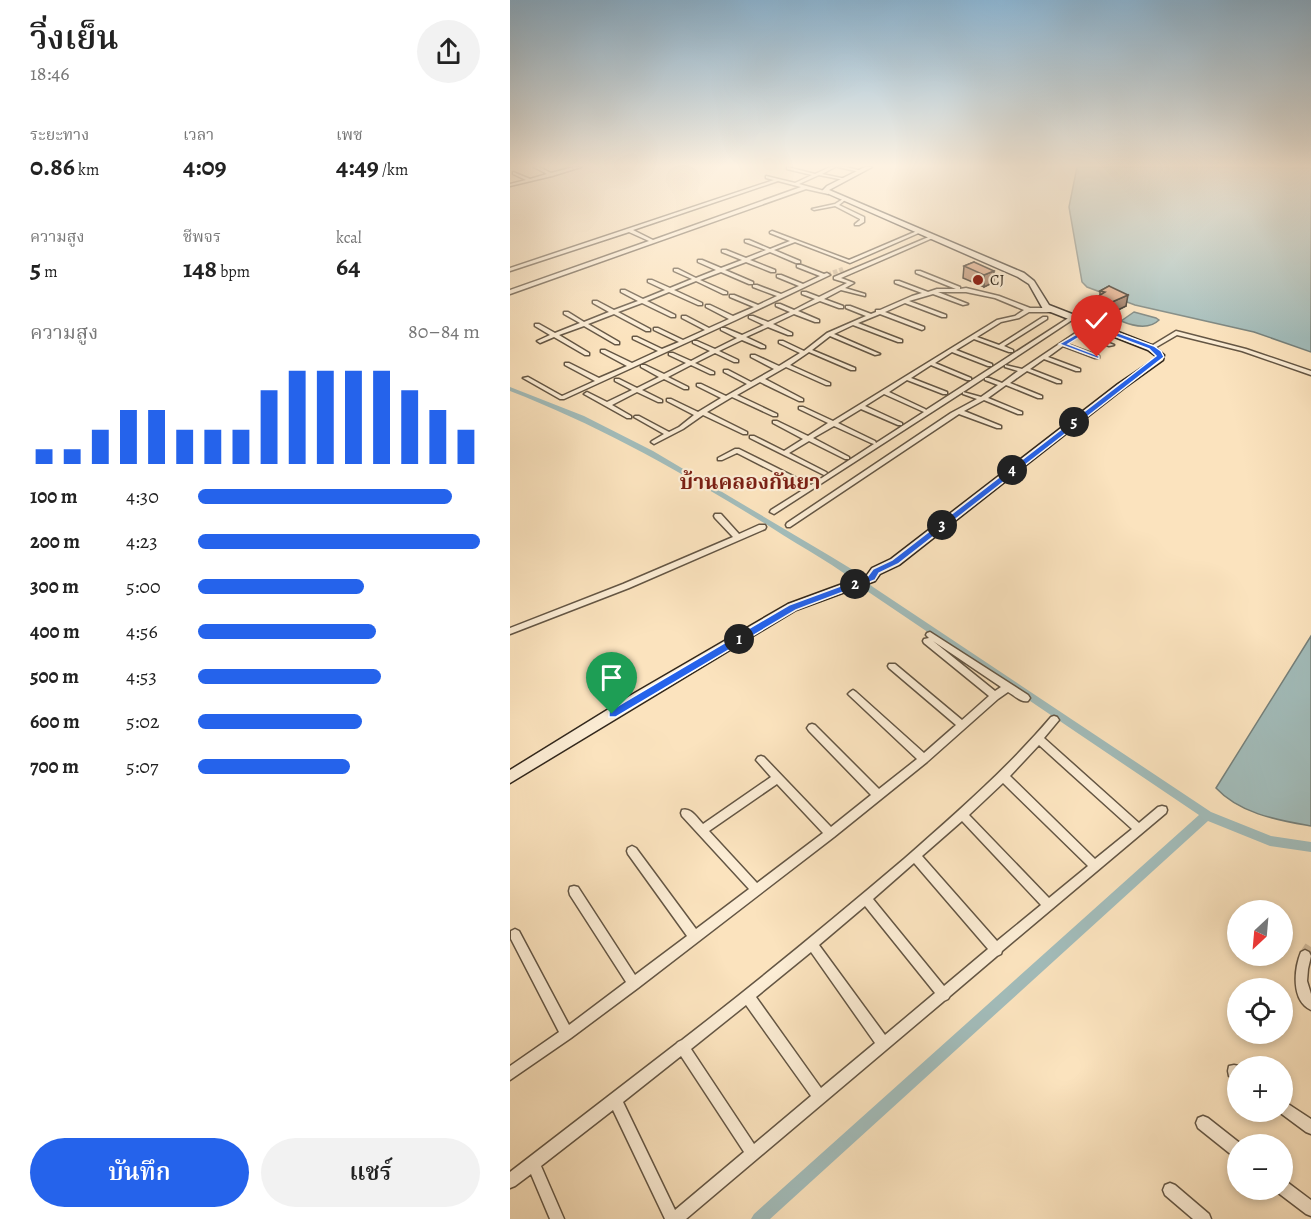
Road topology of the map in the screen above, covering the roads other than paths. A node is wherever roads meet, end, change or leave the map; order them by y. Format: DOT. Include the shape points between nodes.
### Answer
graph roads {
  1 [pos="647,224"];
  2 [pos="701,224"];
  3 [pos="897,224"];
  4 [pos="629,230"];
  5 [pos="772,232"];
  6 [pos="926,235"];
  7 [pos="652,241"];
  8 [pos="747,241"];
  9 [pos="794,241"];
  10 [pos="724,250"];
  11 [pos="769,251"];
  12 [pos="745,260"];
  13 [pos="700,261"];
  14 [pos="510,270"];
  15 [pos="676,270"];
  16 [pos="720,270"];
  17 [pos="773,271"];
  18 [pos="918,272"];
  19 [pos="779,276"];
  20 [pos="650,280"];
  21 [pos="695,280"];
  22 [pos="897,282"];
  23 [pos="841,288"];
  24 [pos="670,290"];
  25 [pos="804,290"];
  26 [pos="964,290"];
  27 [pos="510,291"];
  28 [pos="623,291"];
  29 [pos="725,293"];
  30 [pos="929,293"];
  31 [pos="862,295"];
  32 [pos="732,296"];
  33 [pos="781,296"];
  34 [pos="819,299"];
  35 [pos="643,301"];
  36 [pos="904,301"];
  37 [pos="595,302"];
  38 [pos="700,304"];
  39 [pos="965,304"];
  40 [pos="778,305"];
  41 [pos="708,306"];
  42 [pos="759,307"];
  43 [pos="841,307"];
  44 [pos="848,307"];
  45 [pos="1029,310"];
  46 [pos="1051,310"];
  47 [pos="878,311"];
  48 [pos="614,312"];
  49 [pos="794,312"];
  50 [pos="566,313"];
  51 [pos="869,315"];
  52 [pos="673,316"];
  53 [pos="944,316"];
  54 [pos="684,317"];
  55 [pos="751,317"];
  56 [pos="1045,318"];
  57 [pos="1072,318"];
  58 [pos="734,319"];
  59 [pos="816,321"];
  60 [pos="585,323"];
  61 [pos="852,323"];
  62 [pos="537,325"];
  63 [pos="768,325"];
  64 [pos="1094,326"];
  65 [pos="922,328"];
  66 [pos="656,329"];
  67 [pos="723,329"];
  68 [pos="648,330"];
  69 [pos="710,330"];
  70 [pos="1079,333"];
  71 [pos="789,334"];
  72 [pos="829,334"];
  73 [pos="555,335"];
  74 [pos="974,337"];
  75 [pos="635,338"];
  76 [pos="742,338"];
  77 [pos="540,341"];
  78 [pos="900,341"];
  79 [pos="1043,341"];
  80 [pos="684,342"];
  81 [pos="695,342"];
  82 [pos="781,342"];
  83 [pos="618,343"];
  84 [pos="1111,345"];
  85 [pos="1061,346"];
  86 [pos="763,347"];
  87 [pos="999,347"];
  88 [pos="1151,348"];
  89 [pos="952,350"];
  90 [pos="603,351"];
  91 [pos="715,351"];
  92 [pos="1011,351"];
  93 [pos="663,352"];
  94 [pos="806,352"];
  95 [pos="1025,352"];
  96 [pos="587,354"];
  97 [pos="671,354"];
  98 [pos="877,354"];
  99 [pos="753,356"];
  100 [pos="1097,357"];
  101 [pos="1043,358"];
  102 [pos="736,361"];
  103 [pos="690,363"];
  104 [pos="931,363"];
  105 [pos="567,364"];
  106 [pos="786,365"];
  107 [pos="990,365"];
  108 [pos="632,366"];
  109 [pos="643,366"];
  110 [pos="1006,366"];
  111 [pos="779,369"];
  112 [pos="853,369"];
  113 [pos="1024,370"];
  114 [pos="1078,370"];
  115 [pos="726,371"];
  116 [pos="712,373"];
  117 [pos="1311,373"];
  118 [pos="664,377"];
  119 [pos="525,378"];
  120 [pos="907,378"];
  121 [pos="760,379"];
  122 [pos="969,379"];
  123 [pos="987,379"];
  124 [pos="617,380"];
  125 [pos="600,381"];
  126 [pos="1059,382"];
  127 [pos="751,384"];
  128 [pos="828,384"];
  129 [pos="1004,384"];
  130 [pos="699,385"];
  131 [pos="686,387"];
  132 [pos="637,390"];
  133 [pos="884,392"];
  134 [pos="945,393"];
  135 [pos="965,393"];
  136 [pos="587,394"];
  137 [pos="729,397"];
  138 [pos="1040,397"];
  139 [pos="983,398"];
  140 [pos="669,400"];
  141 [pos="660,401"];
  142 [pos="607,405"];
  143 [pos="861,407"];
  144 [pos="923,410"];
  145 [pos="958,411"];
  146 [pos="1020,413"];
  147 [pos="701,414"];
  148 [pos="628,417"];
  149 [pos="637,417"];
  150 [pos="775,419"];
  151 [pos="833,423"];
  152 [pos="900,424"];
  153 [pos="999,427"];
  154 [pos="745,433"];
  155 [pos="669,434"];
  156 [pos="752,437"];
  157 [pos="808,439"];
  158 [pos="654,442"];
  159 [pos="873,442"];
  160 [pos="785,453"];
  161 [pos="847,458"];
  162 [pos="720,459"];
  163 [pos="824,473"];
  164 [pos="811,488"];
  165 [pos="774,512"];
  166 [pos="718,516"];
  167 [pos="790,525"];
  168 [pos="762,527"];
  169 [pos="737,537"];
  170 [pos="510,631"];
  171 [pos="892,666"];
  172 [pos="1008,687"];
  173 [pos="853,694"];
  174 [pos="994,696"];
  175 [pos="1025,698"];
  176 [pos="1054,720"];
  177 [pos="961,724"];
  178 [pos="812,728"];
  179 [pos="1039,739"];
  180 [pos="924,759"];
  181 [pos="760,760"];
  182 [pos="510,777"];
  183 [pos="1004,777"];
  184 [pos="777,778"];
  185 [pos="878,795"];
  186 [pos="1162,810"];
  187 [pos="686,813"];
  188 [pos="962,815"];
  189 [pos="1139,829"];
  190 [pos="702,830"];
  191 [pos="830,834"];
  192 [pos="632,851"];
  193 [pos="915,856"];
  194 [pos="1095,866"];
  195 [pos="757,890"];
  196 [pos="574,891"];
  197 [pos="866,898"];
  198 [pos="1049,905"];
  199 [pos="514,935"];
  200 [pos="695,937"];
  201 [pos="812,944"];
  202 [pos="997,950"];
  203 [pos="1305,956"];
  204 [pos="634,984"];
  205 [pos="944,995"];
  206 [pos="748,997"];
  207 [pos="1311,1004"];
  208 [pos="567,1034"];
  209 [pos="884,1044"];
  210 [pos="682,1046"];
  211 [pos="510,1074"];
  212 [pos="820,1097"];
  213 [pos="615,1100"];
  214 [pos="1293,1114"];
  215 [pos="1203,1123"];
  216 [pos="1311,1127"];
  217 [pos="1227,1142"];
  218 [pos="753,1154"];
  219 [pos="533,1163"];
  220 [pos="510,1181"];
  221 [pos="1170,1190"];
  222 [pos="1293,1195"];
  223 [pos="1311,1209"];
  224 [pos="557,1219"];
  225 [pos="674,1219"];
  226 [pos="1204,1219"];
  1 -- 4 [label="street"];
  2 -- 7 [label="street"];
  3 -- 6 [label="street"];
  4 -- 7 [label="street"];
  4 -- 14 [label="street"];
  5 -- 9 [label="street"];
  6 -- 9 [label="street" via="847,265"];
  6 -- 23 [label="street" via="836,278 851,283"];
  6 -- 46 [label="street" via="1029,279 1042,304"];
  7 -- 27 [label="street"];
  8 -- 11 [label="street"];
  9 -- 11 [label="street"];
  10 -- 12 [label="street"];
  11 -- 12 [label="street"];
  11 -- 25 [label="street" via="826,275"];
  12 -- 16 [label="street"];
  12 -- 17 [label="street"];
  13 -- 16 [label="street"];
  15 -- 21 [label="street"];
  16 -- 21 [label="street"];
  16 -- 33 [label="street"];
  18 -- 26 [label="street"];
  19 -- 25 [label="street"];
  20 -- 24 [label="street"];
  21 -- 24 [label="street"];
  21 -- 29 [label="street"];
  22 -- 30 [label="street"];
  23 -- 31 [label="street"];
  23 -- 34 [label="street"];
  24 -- 35 [label="street"];
  24 -- 38 [label="street"];
  25 -- 33 [label="street"];
  25 -- 34 [label="street"];
  26 -- 30 [label="street"];
  26 -- 45 [label="street" via="997,297"];
  28 -- 35 [label="street"];
  30 -- 36 [label="street"];
  30 -- 39 [label="street"];
  32 -- 42 [label="street"];
  33 -- 42 [label="street"];
  34 -- 43 [label="street"];
  34 -- 49 [label="street"];
  35 -- 48 [label="street"];
  35 -- 52 [label="street"];
  36 -- 47 [label="street"];
  36 -- 53 [label="street"];
  37 -- 48 [label="street"];
  40 -- 49 [label="street"];
  41 -- 58 [label="street"];
  42 -- 58 [label="street"];
  44 -- 51 [label="street"];
  45 -- 46 [label="street"];
  45 -- 74 [label="street" via="999,321"];
  46 -- 57 [label="street"];
  47 -- 51 [label="street"];
  47 -- 65 [label="street"];
  48 -- 60 [label="street"];
  48 -- 68 [label="street"];
  49 -- 59 [label="street"];
  49 -- 63 [label="street"];
  50 -- 60 [label="street"];
  51 -- 61 [label="street"];
  54 -- 69 [label="street"];
  55 -- 63 [label="street"];
  56 -- 87 [label="street"];
  57 -- 64 [label="street"];
  57 -- 164 [label="street"];
  58 -- 69 [label="street"];
  60 -- 73 [label="street"];
  60 -- 83 [label="street"];
  61 -- 72 [label="street"];
  61 -- 78 [label="street"];
  62 -- 73 [label="street"];
  63 -- 71 [label="street"];
  63 -- 76 [label="street"];
  64 -- 70 [label="street"];
  64 -- 88 [label="street"];
  66 -- 80 [label="street"];
  67 -- 76 [label="street"];
  69 -- 80 [label="street"];
  70 -- 84 [label="street"];
  70 -- 85 [label="street"];
  72 -- 94 [label="street"];
  72 -- 98 [label="street"];
  73 -- 77 [label="street"];
  73 -- 96 [label="street"];
  74 -- 87 [label="street"];
  74 -- 89 [label="street"];
  75 -- 93 [label="street"];
  76 -- 86 [label="street"];
  76 -- 91 [label="street"];
  79 -- 85 [label="street"];
  80 -- 93 [label="street"];
  81 -- 91 [label="street"];
  82 -- 94 [label="street"];
  85 -- 100 [label="street"];
  85 -- 101 [label="street"];
  87 -- 92 [label="street"];
  88 -- 117 [label="street" via="1176,333 1244,350"];
  88 -- 182 [label="street" via="1160,355 1159,360 895,562 876,571 871,578 792,608"];
  89 -- 104 [label="street"];
  89 -- 107 [label="street"];
  90 -- 108 [label="street"];
  91 -- 102 [label="street"];
  91 -- 103 [label="street"];
  93 -- 108 [label="street"];
  94 -- 106 [label="street"];
  94 -- 112 [label="street"];
  95 -- 101 [label="street"];
  97 -- 103 [label="street"];
  99 -- 111 [label="street"];
  101 -- 113 [label="street"];
  101 -- 114 [label="street"];
  103 -- 116 [label="street"];
  103 -- 118 [label="street"];
  104 -- 120 [label="street"];
  104 -- 122 [label="street"];
  105 -- 125 [label="street"];
  106 -- 111 [label="street"];
  106 -- 128 [label="street"];
  108 -- 125 [label="street"];
  109 -- 118 [label="street"];
  110 -- 113 [label="street"];
  111 -- 121 [label="street"];
  113 -- 126 [label="street"];
  113 -- 129 [label="street"];
  115 -- 127 [label="street"];
  118 -- 131 [label="street"];
  118 -- 132 [label="street"];
  119 -- 125 [label="street" via="562,398"];
  120 -- 133 [label="street"];
  120 -- 134 [label="street"];
  121 -- 127 [label="street"];
  121 -- 151 [label="street"];
  123 -- 129 [label="street"];
  124 -- 132 [label="street"];
  127 -- 137 [label="street"];
  129 -- 138 [label="street"];
  129 -- 139 [label="street"];
  130 -- 137 [label="street"];
  132 -- 141 [label="street"];
  132 -- 142 [label="street"];
  133 -- 143 [label="street"];
  133 -- 144 [label="street"];
  135 -- 139 [label="street"];
  136 -- 142 [label="street"];
  137 -- 147 [label="street"];
  137 -- 150 [label="street"];
  139 -- 145 [label="street"];
  139 -- 146 [label="street"];
  140 -- 147 [label="street"];
  142 -- 148 [label="street"];
  143 -- 151 [label="street"];
  143 -- 152 [label="street"];
  145 -- 153 [label="street"];
  145 -- 167 [label="street"];
  147 -- 154 [label="street"];
  147 -- 155 [label="street"];
  149 -- 155 [label="street"];
  150 -- 157 [label="street"];
  151 -- 157 [label="street"];
  151 -- 159 [label="street"];
  155 -- 158 [label="street"];
  156 -- 160 [label="street"];
  157 -- 160 [label="street"];
  157 -- 161 [label="street"];
  160 -- 163 [label="street"];
  162 -- 164 [label="street" via="737,450"];
  164 -- 165 [label="street"];
  166 -- 169 [label="street"];
  168 -- 169 [label="street"];
  169 -- 170 [label="street"];
  171 -- 177 [label="street"];
  172 -- 174 [label="street"];
  172 -- 174 [label="street" via="928,638"];
  172 -- 175 [label="street"];
  173 -- 180 [label="street"];
  174 -- 177 [label="street"];
  176 -- 179 [label="street"];
  177 -- 180 [label="street"];
  178 -- 185 [label="street"];
  179 -- 183 [label="street"];
  179 -- 189 [label="street"];
  180 -- 185 [label="street"];
  181 -- 184 [label="street"];
  183 -- 188 [label="street"];
  183 -- 194 [label="street"];
  184 -- 190 [label="street"];
  184 -- 191 [label="street"];
  185 -- 191 [label="street"];
  186 -- 189 [label="street"];
  187 -- 190 [label="street"];
  188 -- 193 [label="street"];
  188 -- 198 [label="street"];
  189 -- 194 [label="street"];
  190 -- 195 [label="street"];
  191 -- 195 [label="street"];
  192 -- 200 [label="street"];
  193 -- 197 [label="street"];
  193 -- 202 [label="street"];
  194 -- 198 [label="street"];
  195 -- 200 [label="street"];
  196 -- 204 [label="street"];
  197 -- 201 [label="street"];
  197 -- 205 [label="street"];
  198 -- 202 [label="street"];
  199 -- 208 [label="street"];
  200 -- 204 [label="street"];
  201 -- 206 [label="street"];
  201 -- 209 [label="street"];
  202 -- 205 [label="street"];
  203 -- 207 [label="street" via="1300,974 1305,997"];
  204 -- 208 [label="street"];
  205 -- 209 [label="street"];
  206 -- 210 [label="street"];
  206 -- 212 [label="street"];
  208 -- 211 [label="street"];
  209 -- 212 [label="street"];
  210 -- 213 [label="street"];
  210 -- 218 [label="street"];
  212 -- 218 [label="street"];
  213 -- 219 [label="street"];
  213 -- 225 [label="street"];
  214 -- 216 [label="street"];
  215 -- 217 [label="street"];
  218 -- 225 [label="street"];
  219 -- 220 [label="street"];
  219 -- 224 [label="street"];
  221 -- 226 [label="street"];
  222 -- 223 [label="street"];
}
